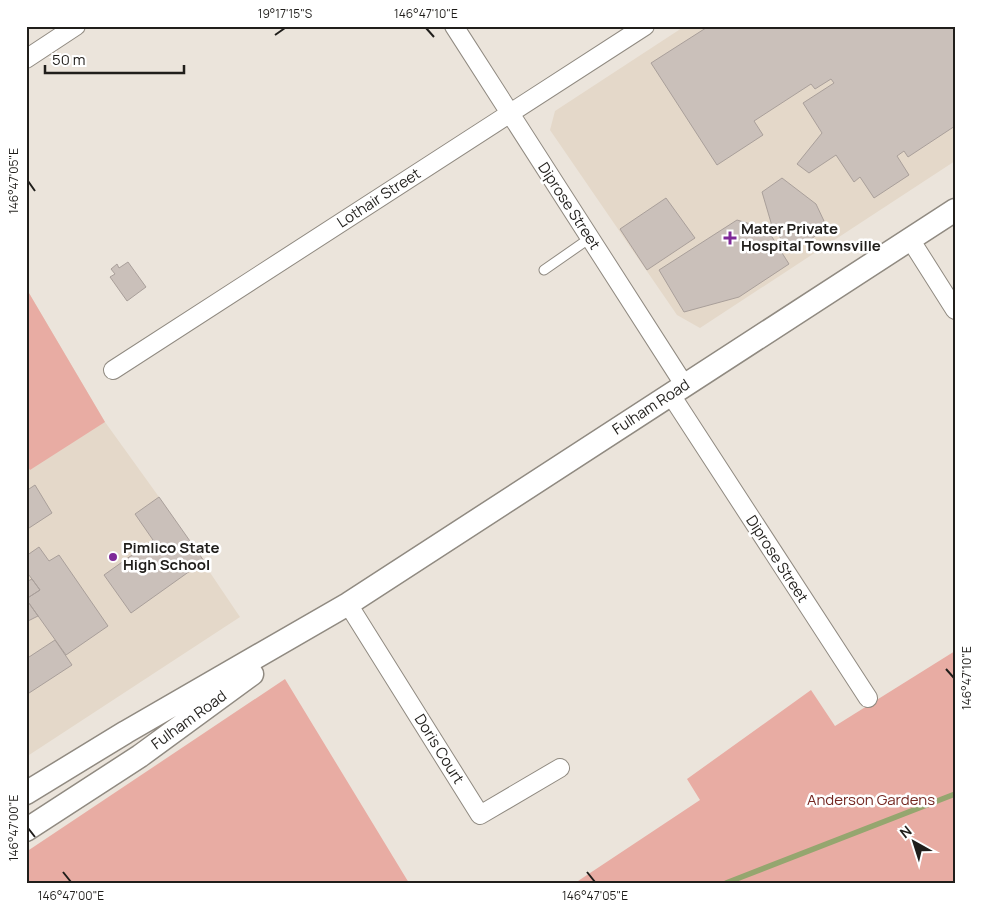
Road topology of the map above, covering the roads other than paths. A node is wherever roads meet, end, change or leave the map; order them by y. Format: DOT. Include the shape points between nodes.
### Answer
graph roads {
  1 [pos="76,26"];
  2 [pos="454,26"];
  3 [pos="645,26"];
  4 [pos="26,59"];
  5 [pos="510,114"];
  6 [pos="955,210"];
  7 [pos="590,238"];
  8 [pos="910,239"];
  9 [pos="544,270"];
  10 [pos="955,310"];
  11 [pos="113,370"];
  12 [pos="678,390"];
  13 [pos="348,604"];
  14 [pos="868,698"];
  15 [pos="560,768"];
  16 [pos="26,793"];
  17 [pos="26,830"];
  1 -- 4 [label="street"];
  2 -- 5 [label="street, Diprose Street"];
  3 -- 5 [label="street, Lothair Street"];
  5 -- 7 [label="street, Diprose Street"];
  5 -- 11 [label="street, Lothair Street"];
  6 -- 8 [label="street, Fulham Road"];
  7 -- 9 [label="lane"];
  7 -- 12 [label="street, Diprose Street"];
  8 -- 10 [label="street"];
  8 -- 12 [label="street, Fulham Road"];
  12 -- 13 [label="street, Fulham Road"];
  12 -- 14 [label="street, Diprose Street"];
  13 -- 15 [label="street, Doris Court" via="480,815"];
  13 -- 16 [label="street, Fulham Road"];
  13 -- 17 [label="street, Fulham Road" via="140,756"];
}
